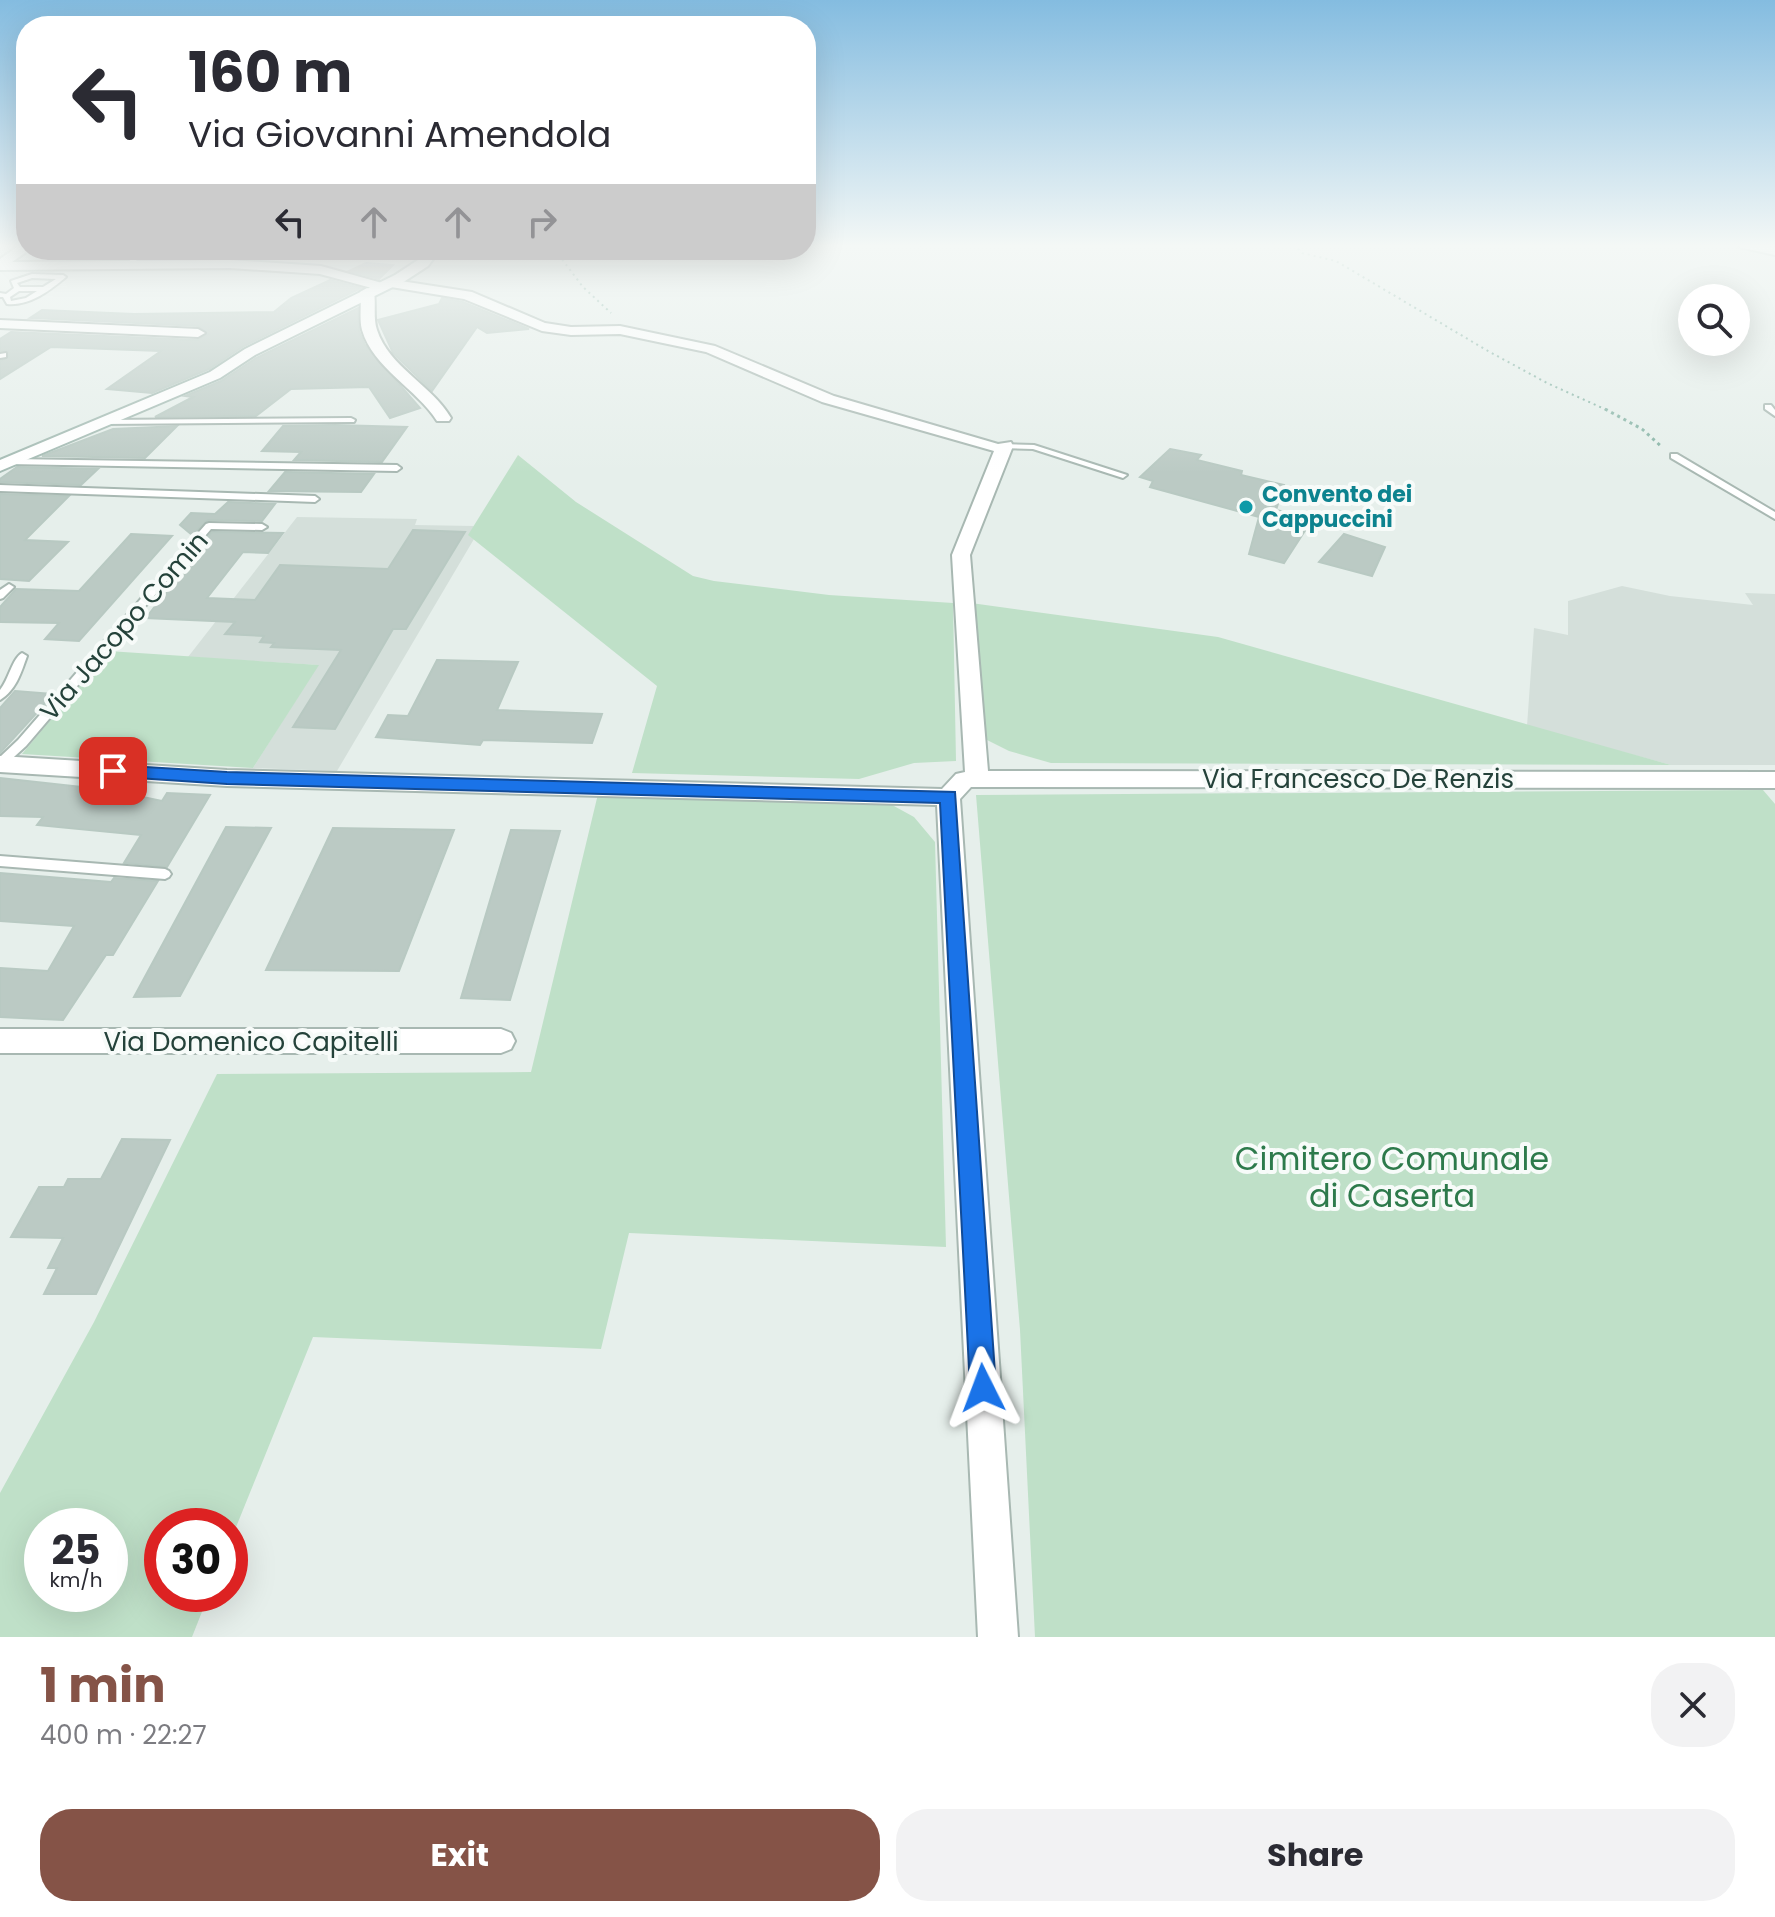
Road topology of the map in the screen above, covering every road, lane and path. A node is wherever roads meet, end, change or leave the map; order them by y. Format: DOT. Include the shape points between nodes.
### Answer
graph roads {
  1 [pos="318,320"];
  2 [pos="371,320"];
  3 [pos="527,320"];
  4 [pos="615,320"];
  5 [pos="1438,320"];
  6 [pos="0,324"];
  7 [pos="620,330"];
  8 [pos="198,333"];
  9 [pos="1768,407"];
  10 [pos="1775,414"];
  11 [pos="443,418"];
  12 [pos="351,420"];
  13 [pos="104,422"];
  14 [pos="999,446"];
  15 [pos="1674,456"];
  16 [pos="6,464"];
  17 [pos="397,468"];
  18 [pos="1123,475"];
  19 [pos="0,488"];
  20 [pos="315,499"];
  21 [pos="1775,516"];
  22 [pos="262,527"];
  23 [pos="9,587"];
  24 [pos="0,596"];
  25 [pos="22,656"];
  26 [pos="0,697"];
  27 [pos="0,764"];
  28 [pos="977,779"];
  29 [pos="1775,780"];
  30 [pos="948,797"];
  31 [pos="0,861"];
  32 [pos="165,874"];
  33 [pos="0,1041"];
  34 [pos="501,1041"];
  35 [pos="998,1637"];
  1 -- 13 [label="street" via="215,375"];
  2 -- 11 [label="street" via="379,349"];
  3 -- 7 [label="street" via="571,331"];
  4 -- 7 [label="path"];
  5 -- 15 [label="path" via="1547,383 1621,416"];
  6 -- 8 [label="street"];
  7 -- 14 [label="street" via="710,349 828,399"];
  9 -- 10 [label="lane"];
  12 -- 13 [label="lane"];
  13 -- 16 [label="street"];
  14 -- 18 [label="lane" via="1034,447"];
  14 -- 28 [label="street" via="961,555"];
  15 -- 21 [label="lane"];
  16 -- 17 [label="lane"];
  19 -- 20 [label="lane"];
  22 -- 27 [label="lane, Via Jacopo Comin" via="209,526"];
  23 -- 24 [label="lane"];
  25 -- 26 [label="lane"];
  27 -- 30 [label="street" via="227,778"];
  28 -- 29 [label="street, Via Francesco De Renzis"];
  28 -- 30 [label="street" via="964,780"];
  30 -- 35 [label="street"];
  31 -- 32 [label="lane"];
  33 -- 34 [label="street, Via Domenico Capitelli"];
}
